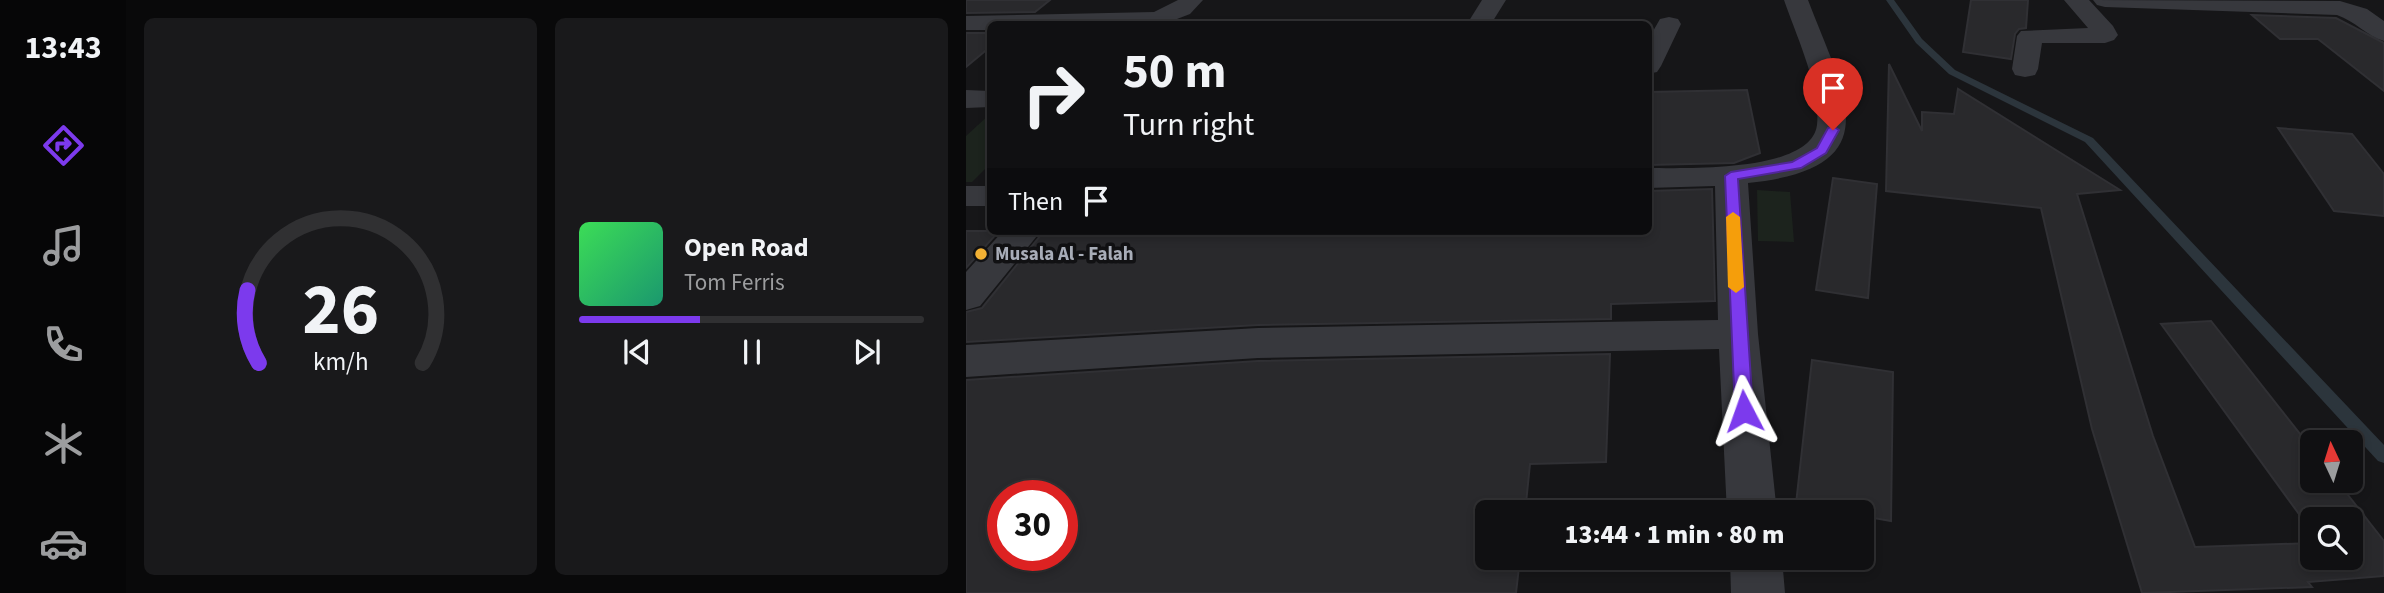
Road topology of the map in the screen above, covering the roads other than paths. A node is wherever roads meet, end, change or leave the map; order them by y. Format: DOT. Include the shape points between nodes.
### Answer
graph roads {
  1 [pos="1191,0"];
  2 [pos="1494,0"];
  3 [pos="1796,0"];
  4 [pos="2076,0"];
  5 [pos="2105,0"];
  6 [pos="1062,21"];
  7 [pos="1481,21"];
  8 [pos="966,23"];
  9 [pos="987,23"];
  10 [pos="1669,24"];
  11 [pos="2384,33"];
  12 [pos="1652,58"];
  13 [pos="2025,69"];
  14 [pos="966,99"];
  15 [pos="987,99"];
  16 [pos="1731,176"];
  17 [pos="1652,178"];
  18 [pos="966,196"];
  19 [pos="987,196"];
  20 [pos="1019,235"];
  21 [pos="966,296"];
  22 [pos="1738,334"];
  23 [pos="966,361"];
  24 [pos="1751,500"];
  25 [pos="1757,570"];
  26 [pos="1758,593"];
  1 -- 6 [label="street" via="1157,19"];
  2 -- 7 [label="street"];
  3 -- 16 [label="street" via="1830,102 1833,130 1822,150 1796,165"];
  4 -- 13 [label="street" via="2105,35 2031,36"];
  5 -- 11 [label="street" via="2340,8 2358,14"];
  8 -- 9 [label="street"];
  10 -- 12 [label="street"];
  14 -- 15 [label="street"];
  16 -- 17 [label="street"];
  16 -- 22 [label="street"];
  18 -- 19 [label="street"];
  20 -- 21 [label="street"];
  22 -- 23 [label="street" via="1258,343"];
  22 -- 24 [label="street"];
  25 -- 26 [label="street"];
}
